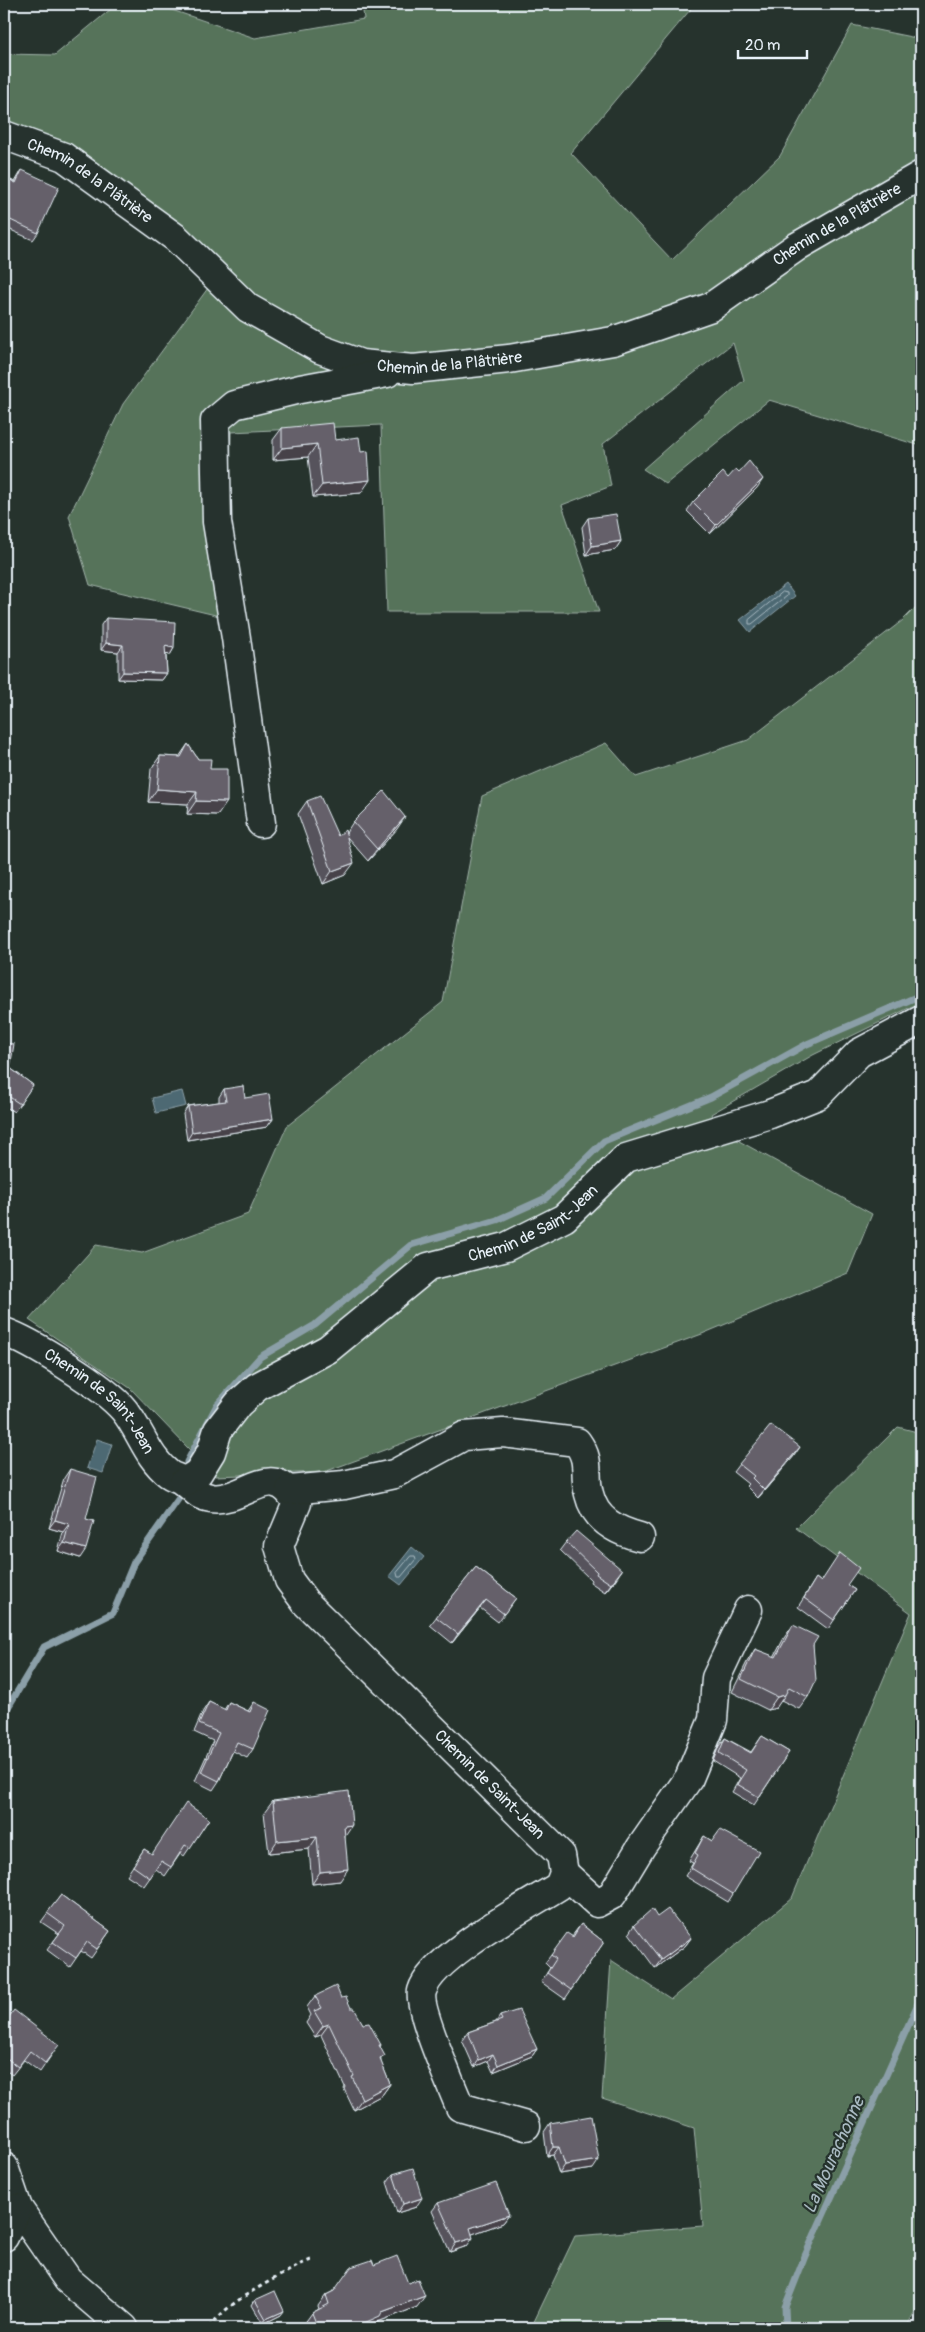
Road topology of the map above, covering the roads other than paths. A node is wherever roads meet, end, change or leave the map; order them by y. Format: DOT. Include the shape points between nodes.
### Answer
graph roads {
  1 [pos="4,135"];
  2 [pos="921,175"];
  3 [pos="413,369"];
  4 [pos="261,823"];
  5 [pos="921,1020"];
  6 [pos="4,1332"];
  7 [pos="184,1482"];
  8 [pos="290,1490"];
  9 [pos="640,1537"];
  10 [pos="748,1610"];
  11 [pos="564,1873"];
  12 [pos="526,2126"];
  13 [pos="4,2167"];
  14 [pos="18,2208"];
  15 [pos="4,2237"];
  16 [pos="124,2328"];
  1 -- 3 [label="street, Chemin de la Plâtrière" via="64,157 176,238 248,308 320,349 361,364"];
  2 -- 3 [label="street, Chemin de la Plâtrière" via="798,246 711,307 613,341 508,360"];
  3 -- 4 [label="street" via="300,389 234,405 214,421 216,522 236,638"];
  5 -- 7 [label="street, Chemin de Saint-Jean" via="859,1053 818,1096 626,1158 564,1218 506,1247 428,1267 328,1349 257,1387 238,1404 218,1430 211,1452 198,1473"];
  6 -- 7 [label="street, Chemin de Saint-Jean" via="43,1352 112,1396 125,1411 148,1451 170,1475"];
  7 -- 8 [label="street, Chemin de Saint-Jean" via="195,1493 212,1498 228,1497 255,1485 277,1482"];
  8 -- 9 [label="street" via="344,1485 394,1474 464,1436 503,1433 577,1442 586,1454 589,1495 603,1521 621,1532"];
  8 -- 11 [label="street, Chemin de Saint-Jean" via="297,1503 279,1546 289,1580 306,1603 561,1855"];
  10 -- 11 [label="street" via="716,1678 713,1720 689,1778 612,1895 597,1903"];
  11 -- 12 [label="street" via="559,1886 452,1953 434,1970 421,1992 424,2011 460,2107"];
  13 -- 14 [label="street"];
  14 -- 15 [label="street"];
  14 -- 16 [label="street" via="68,2280"];
}
